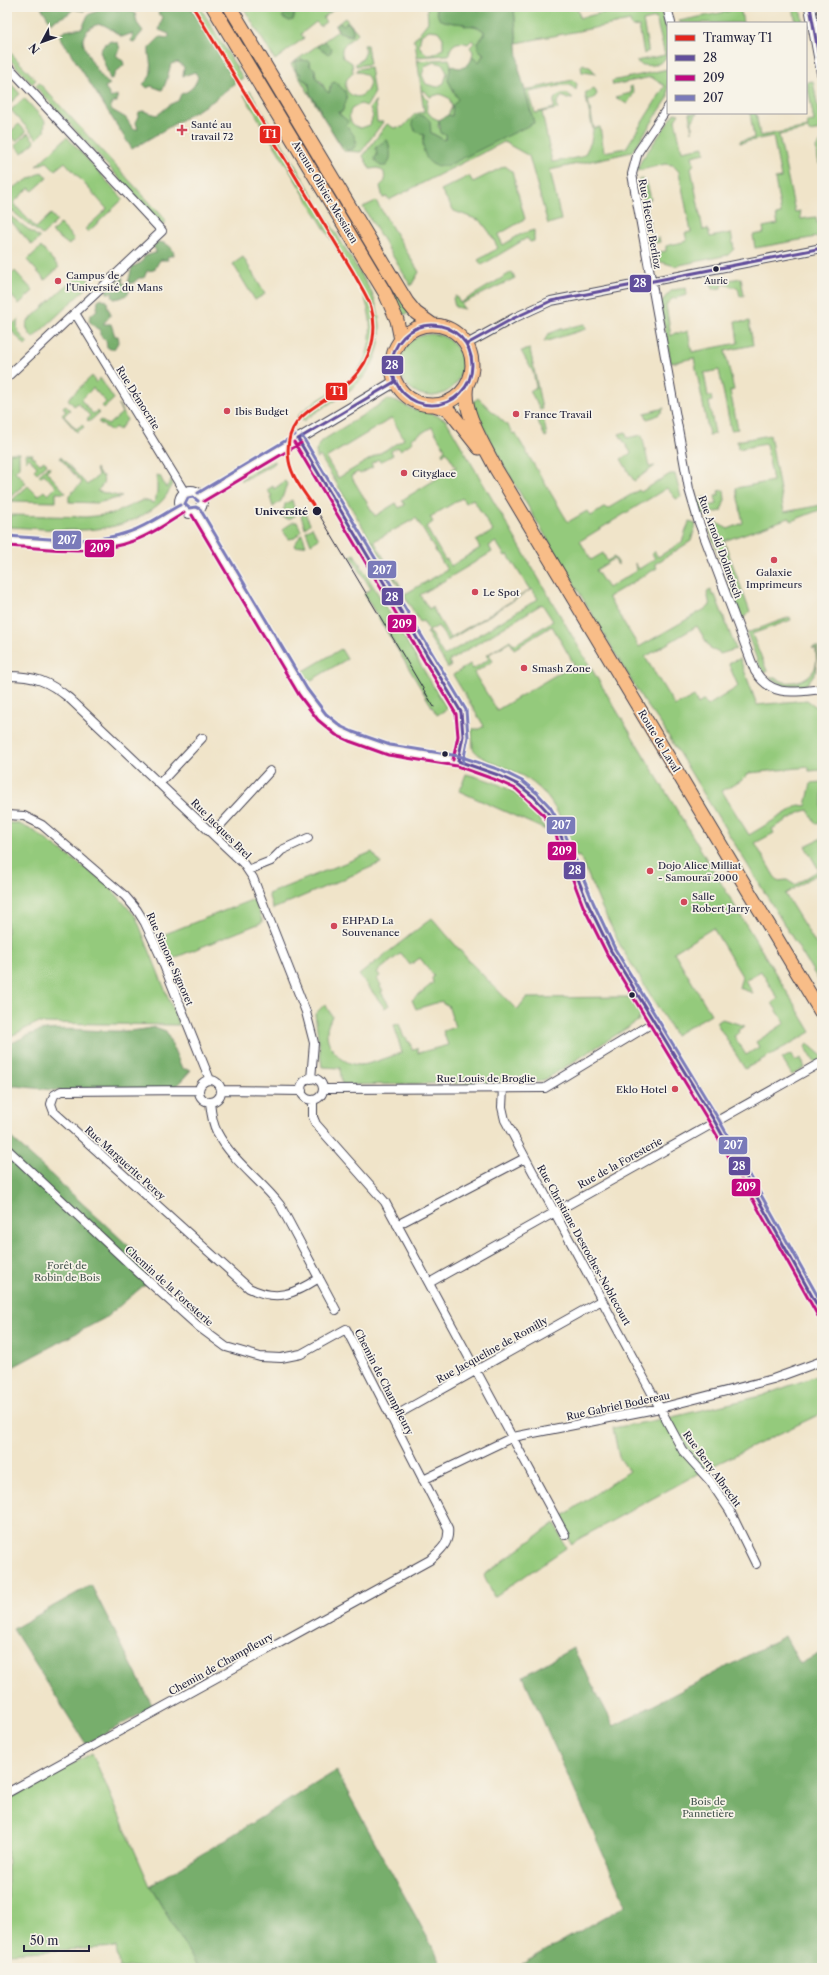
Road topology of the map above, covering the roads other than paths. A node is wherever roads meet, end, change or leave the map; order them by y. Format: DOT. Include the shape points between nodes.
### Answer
graph roads {
  1 [pos="214,7"];
  2 [pos="230,7"];
  3 [pos="667,7"];
  4 [pos="810,7"];
  5 [pos="671,22"];
  6 [pos="7,65"];
  7 [pos="822,73"];
  8 [pos="667,108"];
  9 [pos="822,248"];
  10 [pos="650,282"];
  11 [pos="75,313"];
  12 [pos="433,325"];
  13 [pos="401,340"];
  14 [pos="467,344"];
  15 [pos="7,377"];
  16 [pos="396,381"];
  17 [pos="467,385"];
  18 [pos="434,405"];
  19 [pos="298,439"];
  20 [pos="496,469"];
  21 [pos="185,493"];
  22 [pos="201,497"];
  23 [pos="182,509"];
  24 [pos="196,512"];
  25 [pos="7,541"];
  26 [pos="7,676"];
  27 [pos="822,689"];
  28 [pos="202,738"];
  29 [pos="458,761"];
  30 [pos="270,771"];
  31 [pos="160,783"];
  32 [pos="7,815"];
  33 [pos="213,833"];
  34 [pos="308,838"];
  35 [pos="248,870"];
  36 [pos="822,1014"];
  37 [pos="654,1022"];
  38 [pos="822,1062"];
  39 [pos="311,1078"];
  40 [pos="210,1080"];
  41 [pos="503,1088"];
  42 [pos="323,1089"];
  43 [pos="199,1090"];
  44 [pos="221,1090"];
  45 [pos="302,1091"];
  46 [pos="313,1100"];
  47 [pos="210,1102"];
  48 [pos="715,1122"];
  49 [pos="7,1149"];
  50 [pos="525,1158"];
  51 [pos="554,1212"];
  52 [pos="397,1225"];
  53 [pos="319,1278"];
  54 [pos="428,1283"];
  55 [pos="602,1300"];
  56 [pos="336,1310"];
  57 [pos="822,1314"];
  58 [pos="346,1329"];
  59 [pos="822,1360"];
  60 [pos="476,1370"];
  61 [pos="660,1408"];
  62 [pos="391,1418"];
  63 [pos="513,1438"];
  64 [pos="423,1480"];
  65 [pos="565,1535"];
  66 [pos="756,1564"];
  67 [pos="7,1793"];
  1 -- 13 [label="main road, Avenue Olivier Messiaen" via="385,293 397,320"];
  2 -- 12 [label="main road, Avenue Olivier Messiaen" via="404,297 416,313"];
  3 -- 5 [label="street"];
  4 -- 7 [label="street"];
  6 -- 11 [label="street" via="162,231"];
  8 -- 10 [label="street, Rue Hector Berlioz" via="638,152 632,174"];
  9 -- 10 [label="street"];
  10 -- 14 [label="street" via="551,302 514,318"];
  10 -- 27 [label="street, Rue Arnold Dolmetsch" via="689,489 698,520 755,671 761,680 776,691"];
  11 -- 15 [label="street"];
  11 -- 21 [label="street, Rue Démocrite"];
  12 -- 13 [label="main road" via="417,328"];
  12 -- 14 [label="main road" via="451,330"];
  13 -- 16 [label="main road" via="393,362"];
  14 -- 17 [label="main road" via="472,364"];
  16 -- 18 [label="main road" via="410,398"];
  16 -- 19 [label="street"];
  17 -- 18 [label="main road" via="453,399"];
  17 -- 20 [label="main road, Route de Laval" via="465,395 469,411"];
  18 -- 20 [label="main road, Route de Laval" via="447,409 459,421"];
  19 -- 22 [label="street"];
  19 -- 29 [label="street" via="461,712 464,728"];
  20 -- 36 [label="main road, Route de Laval"];
  21 -- 22 [label="street" via="195,492"];
  21 -- 23 [label="street" via="180,499"];
  22 -- 24 [label="street" via="201,508"];
  23 -- 24 [label="street" via="190,514"];
  23 -- 25 [label="street" via="143,532 114,542 76,544"];
  24 -- 29 [label="street" via="303,692 322,717 339,731 367,744 420,756"];
  26 -- 31 [label="street, Rue Jacques Brel" via="35,678 51,684"];
  28 -- 31 [label="street"];
  29 -- 37 [label="street" via="519,784 546,810 559,831 588,904 608,944"];
  30 -- 33 [label="street"];
  31 -- 33 [label="street, Rue Jacques Brel"];
  32 -- 40 [label="street, Rue Simone Signoret" via="24,816 42,825 138,910 159,953"];
  33 -- 35 [label="street, Rue Jacques Brel"];
  34 -- 35 [label="street" via="282,850 271,861"];
  35 -- 39 [label="street, Rue Jacques Brel" via="306,1012 314,1043"];
  37 -- 41 [label="street, Rue Louis de Broglie" via="545,1088"];
  37 -- 48 [label="street"];
  38 -- 48 [label="street, Rue de la Foresterie"];
  39 -- 42 [label="street" via="321,1083"];
  39 -- 45 [label="street" via="303,1084"];
  40 -- 43 [label="street" via="202,1084"];
  40 -- 44 [label="street" via="216,1082"];
  41 -- 42 [label="street, Rue Louis de Broglie"];
  41 -- 50 [label="street, Rue Christiane Desroches-Noblecourt" via="504,1117"];
  42 -- 46 [label="street" via="319,1098"];
  43 -- 47 [label="street" via="201,1097"];
  43 -- 53 [label="street, Rue Marguerite Perey" via="61,1091 54,1095 51,1104 54,1112 249,1288 271,1296 284,1295 301,1289"];
  44 -- 45 [label="street"];
  44 -- 47 [label="street" via="218,1099"];
  45 -- 46 [label="street" via="304,1097"];
  46 -- 52 [label="street" via="316,1124 385,1202"];
  47 -- 53 [label="street" via="213,1121 221,1140 280,1205"];
  48 -- 51 [label="street, Rue de la Foresterie"];
  48 -- 57 [label="street"];
  49 -- 58 [label="street, Chemin de la Foresterie" via="138,1272 199,1327 226,1347 260,1357 281,1358 301,1354"];
  50 -- 51 [label="street, Rue Christiane Desroches-Noblecourt"];
  50 -- 52 [label="street"];
  51 -- 54 [label="street, Rue de la Foresterie"];
  51 -- 55 [label="street, Rue Christiane Desroches-Noblecourt"];
  52 -- 54 [label="street"];
  53 -- 56 [label="street"];
  54 -- 60 [label="street"];
  55 -- 60 [label="street, Rue Jacqueline de Romilly"];
  55 -- 61 [label="street, Rue Christiane Desroches-Noblecourt"];
  58 -- 62 [label="street, Chemin de Champfleury"];
  59 -- 61 [label="street, Rue Gabriel Bodereau" via="773,1380"];
  60 -- 62 [label="street, Rue Jacqueline de Romilly"];
  60 -- 63 [label="street"];
  61 -- 63 [label="street, Rue Gabriel Bodereau"];
  61 -- 66 [label="street, Rue Berty Albrecht" via="683,1451 710,1481 730,1511"];
  62 -- 64 [label="street, Chemin de Champfleury"];
  63 -- 64 [label="street, Rue Gabriel Bodereau"];
  63 -- 65 [label="street"];
  64 -- 67 [label="street, Chemin de Champfleury" via="448,1528 449,1537 442,1549 430,1560"];
}
